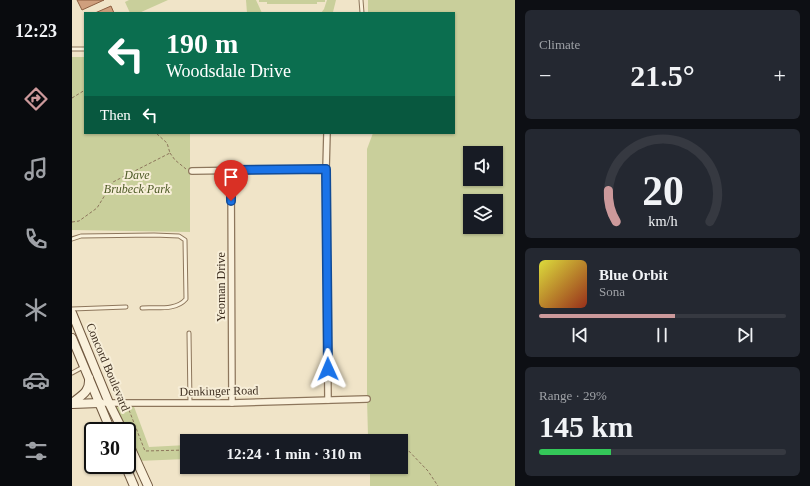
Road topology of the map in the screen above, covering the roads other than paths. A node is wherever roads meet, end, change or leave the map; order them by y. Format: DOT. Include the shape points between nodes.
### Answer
graph roads {
  1 [pos="362,0"];
  2 [pos="362,12"];
  3 [pos="72,49"];
  4 [pos="84,49"];
  5 [pos="327,134"];
  6 [pos="326,169"];
  7 [pos="231,170"];
  8 [pos="192,171"];
  9 [pos="72,239"];
  10 [pos="126,307"];
  11 [pos="142,308"];
  12 [pos="72,309"];
  13 [pos="72,313"];
  14 [pos="189,333"];
  15 [pos="72,338"];
  16 [pos="84,366"];
  17 [pos="72,373"];
  18 [pos="88,375"];
  19 [pos="366,399"];
  20 [pos="328,400"];
  21 [pos="100,403"];
  22 [pos="110,403"];
  23 [pos="190,403"];
  24 [pos="232,403"];
  25 [pos="72,404"];
  26 [pos="107,422"];
  27 [pos="119,422"];
  28 [pos="136,460"];
  29 [pos="129,474"];
  30 [pos="134,486"];
  31 [pos="148,486"];
  1 -- 2 [label="lane"];
  3 -- 4 [label="lane"];
  5 -- 6 [label="street"];
  6 -- 7 [label="street"];
  6 -- 20 [label="street"];
  7 -- 8 [label="street"];
  7 -- 24 [label="street, Yeoman Drive"];
  9 -- 11 [label="lane" via="81,236 154,235 179,236 185,240 186,299 182,304 173,307"];
  10 -- 12 [label="lane"];
  13 -- 22 [label="street, Concord Boulevard"];
  14 -- 23 [label="lane"];
  15 -- 16 [label="street, Concord Boulevard"];
  16 -- 17 [label="lane"];
  16 -- 18 [label="street, Concord Boulevard"];
  18 -- 21 [label="street, Concord Boulevard"];
  18 -- 25 [label="street" via="89,386"];
  19 -- 20 [label="street, Denkinger Road"];
  20 -- 24 [label="street, Denkinger Road"];
  21 -- 22 [label="street, Denkinger Road"];
  21 -- 25 [label="street, Denkinger Road"];
  21 -- 26 [label="street, Concord Boulevard"];
  22 -- 23 [label="street, Denkinger Road"];
  22 -- 27 [label="street, Concord Boulevard"];
  23 -- 24 [label="street, Denkinger Road"];
  28 -- 31 [label="street"];
  29 -- 30 [label="street"];
}
